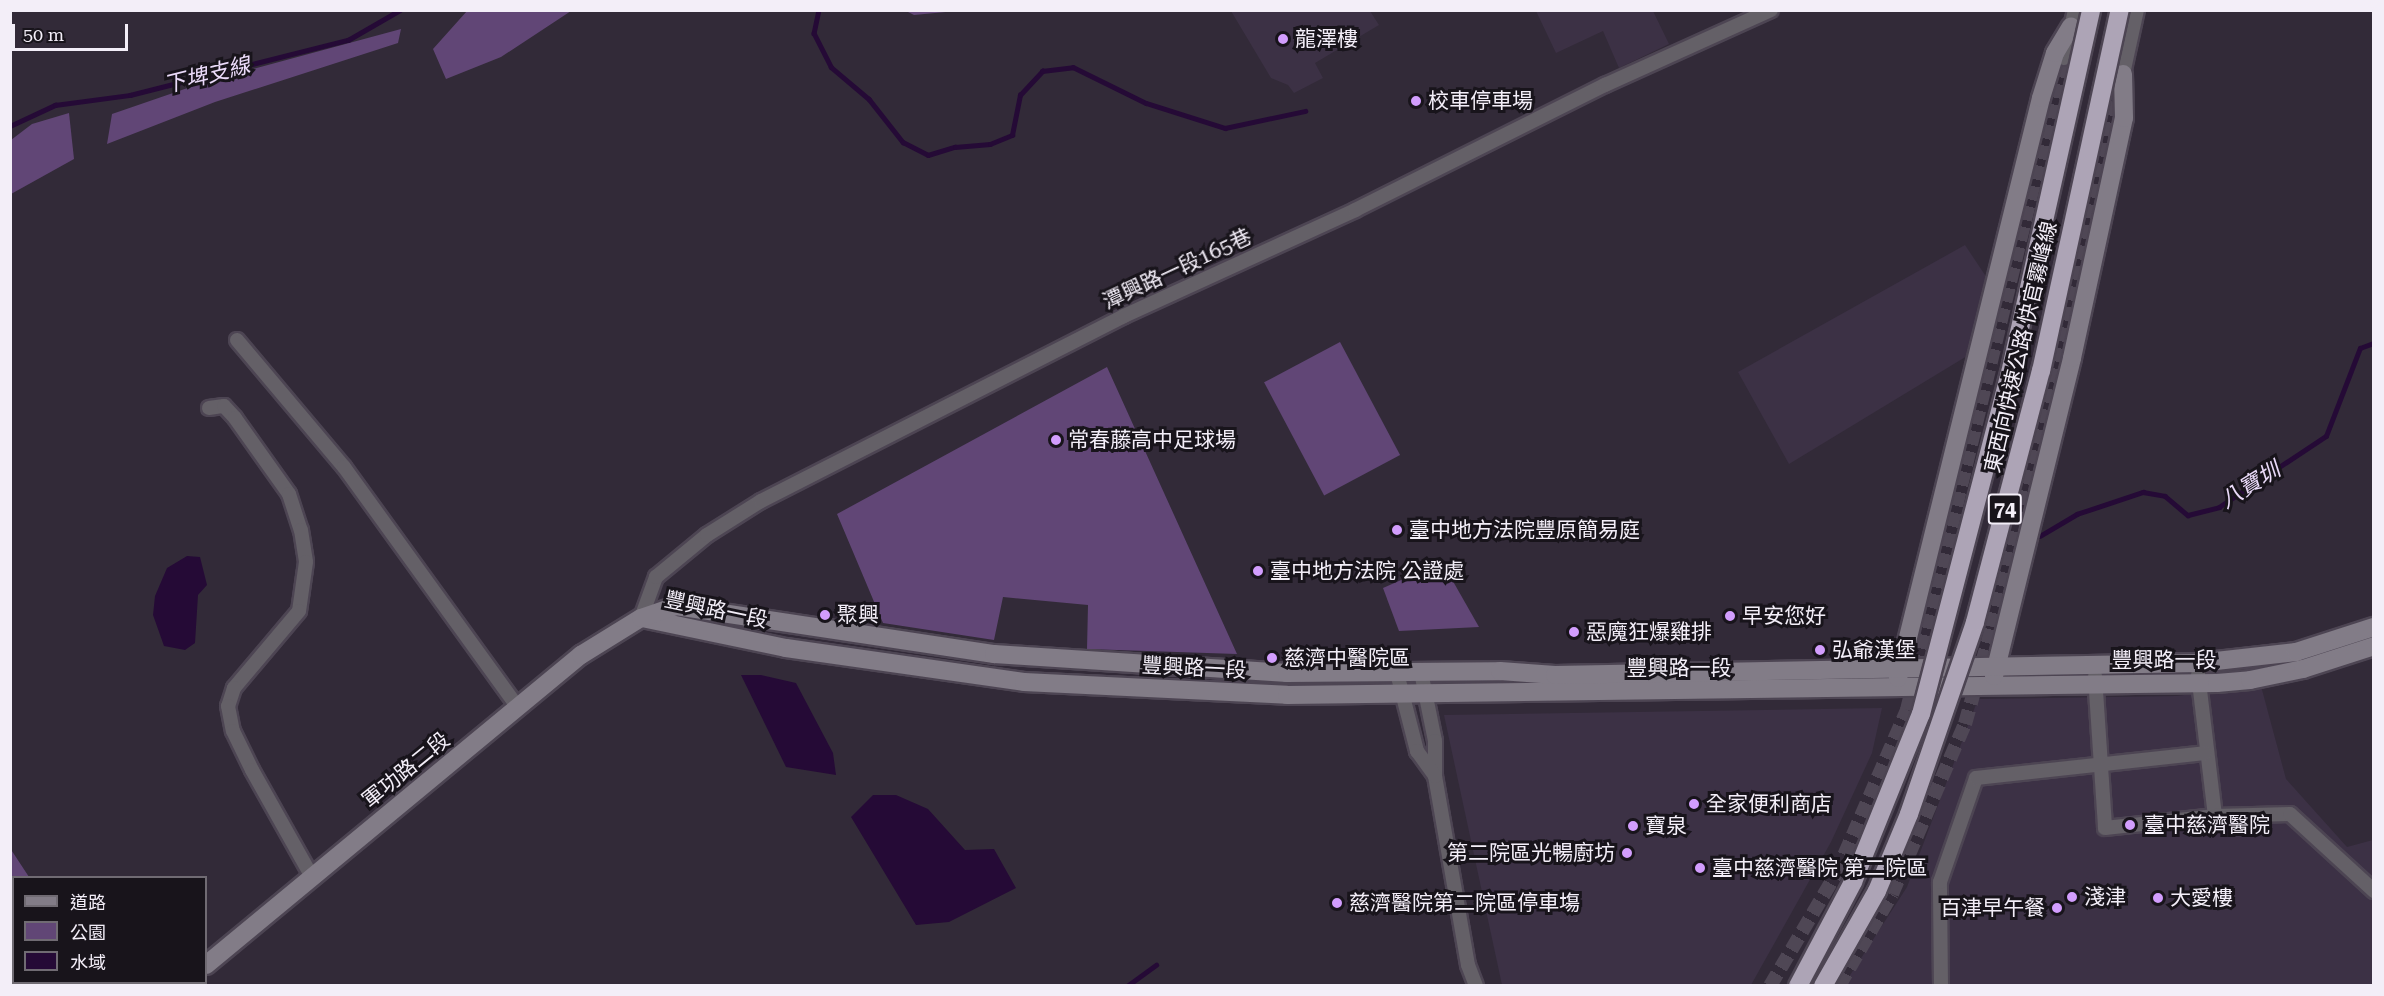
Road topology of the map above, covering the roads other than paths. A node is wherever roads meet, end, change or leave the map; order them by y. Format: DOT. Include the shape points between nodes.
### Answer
graph roads {
  1 [pos="1771,10"];
  2 [pos="2091,10"];
  3 [pos="2120,10"];
  4 [pos="2137,10"];
  5 [pos="2073,18"];
  6 [pos="2064,58"];
  7 [pos="2123,74"];
  8 [pos="237,340"];
  9 [pos="209,408"];
  10 [pos="641,618"];
  11 [pos="2373,627"];
  12 [pos="2373,646"];
  13 [pos="2198,663"];
  14 [pos="1995,666"];
  15 [pos="1421,672"];
  16 [pos="1397,673"];
  17 [pos="2095,674"];
  18 [pos="1898,675"];
  19 [pos="2198,682"];
  20 [pos="1993,687"];
  21 [pos="1425,691"];
  22 [pos="1402,692"];
  23 [pos="518,707"];
  24 [pos="2205,753"];
  25 [pos="2100,764"];
  26 [pos="1435,776"];
  27 [pos="2215,816"];
  28 [pos="312,877"];
  29 [pos="2373,891"];
  30 [pos="207,964"];
  31 [pos="1476,986"];
  32 [pos="1798,986"];
  33 [pos="1823,986"];
  34 [pos="1941,986"];
  1 -- 10 [label="street, 潭興路一段165巷" via="1605,85 1354,210 1124,316 761,501 707,535 656,577"];
  2 -- 32 [label="highway, 東西向快速公路 快官霧峰線 / 74, bridge" via="2012,364 1921,714 1853,882"];
  3 -- 33 [label="highway, 東西向快速公路 快官霧峰線 / 74, bridge" via="2041,370 1976,622 1882,880"];
  4 -- 7 [label="street"];
  5 -- 6 [label="street"];
  5 -- 18 [label="street" via="2055,53 2041,98"];
  7 -- 14 [label="street" via="2124,118 2014,603"];
  8 -- 23 [label="street" via="344,467"];
  9 -- 28 [label="street" via="224,406 235,418 289,494 301,530 306,562 299,611 234,688 228,706 233,731 252,770"];
  10 -- 16 [label="street, 豐興路一段" via="676,606 994,654 1287,673"];
  10 -- 22 [label="street, 豐興路一段" via="786,648 1024,681 1287,695"];
  10 -- 23 [label="street, 軍功路二段" via="581,655"];
  11 -- 13 [label="street, 豐興路一段" via="2296,652"];
  12 -- 19 [label="street, 豐興路一段" via="2303,669 2250,680"];
  13 -- 17 [label="street, 豐興路一段"];
  13 -- 19 [label="street"];
  14 -- 17 [label="street, 豐興路一段"];
  14 -- 18 [label="street, 豐興路一段"];
  14 -- 20 [label="street"];
  15 -- 16 [label="street, 豐興路一段"];
  15 -- 18 [label="street, 豐興路一段"];
  15 -- 21 [label="street"];
  16 -- 22 [label="street"];
  17 -- 19 [label="street, 豐興路一段"];
  17 -- 20 [label="street, 豐興路一段"];
  17 -- 25 [label="street"];
  18 -- 20 [label="street, 豐興路一段"];
  18 -- 21 [label="street, 豐興路一段" via="1486,694"];
  19 -- 24 [label="street"];
  21 -- 22 [label="street, 豐興路一段"];
  21 -- 26 [label="street" via="1435,741"];
  22 -- 26 [label="street" via="1417,751"];
  23 -- 28 [label="street, 軍功路二段"];
  24 -- 25 [label="street"];
  24 -- 27 [label="street"];
  25 -- 27 [label="street" via="2104,828"];
  25 -- 34 [label="street" via="1977,778 1940,882"];
  26 -- 31 [label="street" via="1468,965"];
  27 -- 29 [label="street" via="2290,814"];
  28 -- 30 [label="street, 軍功路二段"];
}
